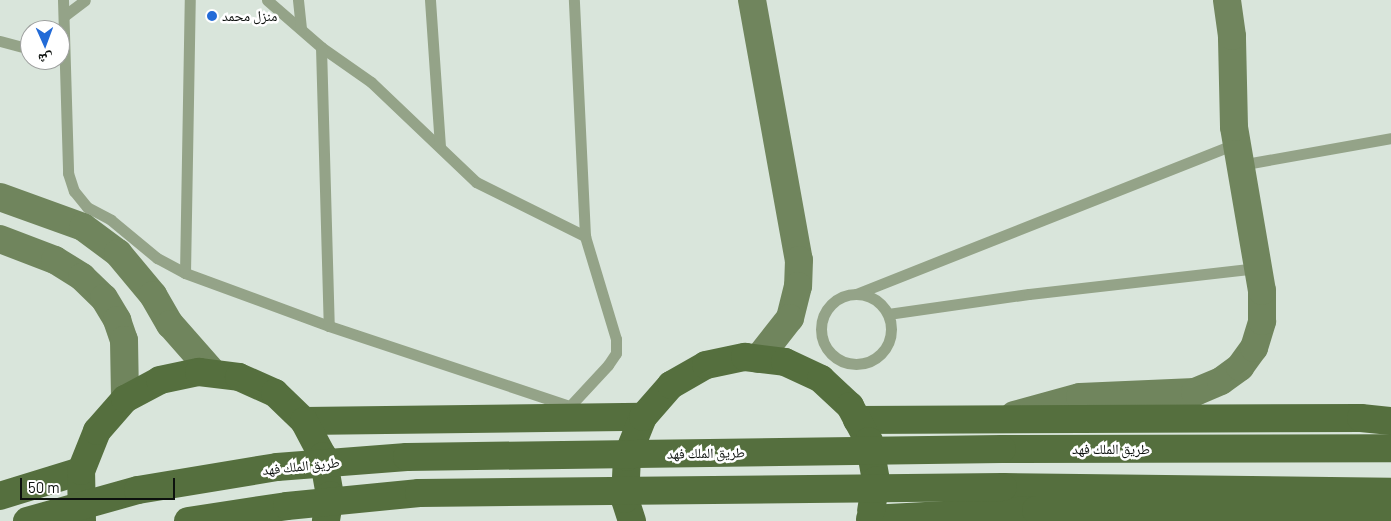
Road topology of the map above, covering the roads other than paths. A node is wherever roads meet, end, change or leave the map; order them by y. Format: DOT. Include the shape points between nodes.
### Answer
graph roads {
  1 [pos="63,0"];
  2 [pos="85,0"];
  3 [pos="190,0"];
  4 [pos="267,0"];
  5 [pos="298,0"];
  6 [pos="430,0"];
  7 [pos="574,0"];
  8 [pos="752,0"];
  9 [pos="1227,0"];
  10 [pos="1237,0"];
  11 [pos="64,16"];
  12 [pos="64,20"];
  13 [pos="302,30"];
  14 [pos="1232,36"];
  15 [pos="0,41"];
  16 [pos="20,46"];
  17 [pos="322,47"];
  18 [pos="63,70"];
  19 [pos="1391,138"];
  20 [pos="440,146"];
  21 [pos="1238,154"];
  22 [pos="0,197"];
  23 [pos="585,236"];
  24 [pos="0,238"];
  25 [pos="1258,268"];
  26 [pos="185,273"];
  27 [pos="856,294"];
  28 [pos="888,314"];
  29 [pos="329,326"];
  30 [pos="758,359"];
  31 [pos="213,373"];
  32 [pos="125,399"];
  33 [pos="571,412"];
  34 [pos="643,417"];
  35 [pos="857,420"];
  36 [pos="304,421"];
  37 [pos="1391,421"];
  38 [pos="990,422"];
  39 [pos="1391,448"];
  40 [pos="81,471"];
  41 [pos="1391,492"];
  42 [pos="0,496"];
  43 [pos="1391,510"];
  44 [pos="969,517"];
  45 [pos="869,520"];
  46 [pos="27,521"];
  47 [pos="82,521"];
  48 [pos="188,521"];
  49 [pos="326,521"];
  50 [pos="632,521"];
  1 -- 11 [label="lane"];
  2 -- 11 [label="lane"];
  3 -- 26 [label="lane"];
  4 -- 13 [label="lane"];
  5 -- 13 [label="lane"];
  6 -- 20 [label="lane"];
  7 -- 23 [label="lane"];
  8 -- 30 [label="street" via="799,260 798,286 790,318"];
  9 -- 14 [label="street"];
  10 -- 14 [label="street"];
  11 -- 12 [label="lane"];
  13 -- 17 [label="lane"];
  14 -- 21 [label="street"];
  15 -- 16 [label="lane"];
  17 -- 20 [label="lane" via="372,82"];
  17 -- 29 [label="lane"];
  18 -- 26 [label="lane" via="68,173 74,191 87,207 110,220 157,258"];
  19 -- 21 [label="lane"];
  20 -- 23 [label="lane" via="476,182"];
  21 -- 25 [label="street"];
  21 -- 27 [label="lane"];
  22 -- 31 [label="street" via="83,228 118,253 152,295 170,324"];
  23 -- 33 [label="lane" via="616,339 616,353"];
  24 -- 32 [label="street" via="55,260 82,277 104,298 118,320 124,340"];
  25 -- 28 [label="lane"];
  25 -- 38 [label="street" via="1262,321 1254,348 1240,367 1221,382 1195,392 1080,397"];
  26 -- 29 [label="lane"];
  27 -- 28 [label="lane" via="875,300"];
  27 -- 28 [label="lane" via="829,306 821,324 824,344 837,359 856,364 875,358 888,344 891,334"];
  29 -- 33 [label="lane"];
  30 -- 34 [label="main road" via="745,357 706,365 671,385"];
  30 -- 35 [label="main road" via="784,362 821,379 850,406"];
  31 -- 32 [label="main road" via="199,372 160,380"];
  31 -- 36 [label="main road" via="239,376 275,393"];
  32 -- 40 [label="main road" via="97,431"];
  33 -- 34 [label="main road"];
  33 -- 36 [label="main road"];
  34 -- 50 [label="main road" via="627,457 625,499"];
  35 -- 38 [label="main road"];
  35 -- 45 [label="main road" via="869,441 876,480"];
  36 -- 49 [label="main road" via="323,456 330,494"];
  37 -- 38 [label="main road" via="1361,418"];
  39 -- 46 [label="main road, طريق الملك فهد, bridge" via="1002,449 398,458 277,467 148,489"];
  40 -- 42 [label="main road"];
  40 -- 47 [label="main road"];
  41 -- 48 [label="main road, bridge" via="1003,487 419,493 286,506"];
  43 -- 44 [label="main road" via="1036,510"];
  44 -- 45 [label="main road"];
}
